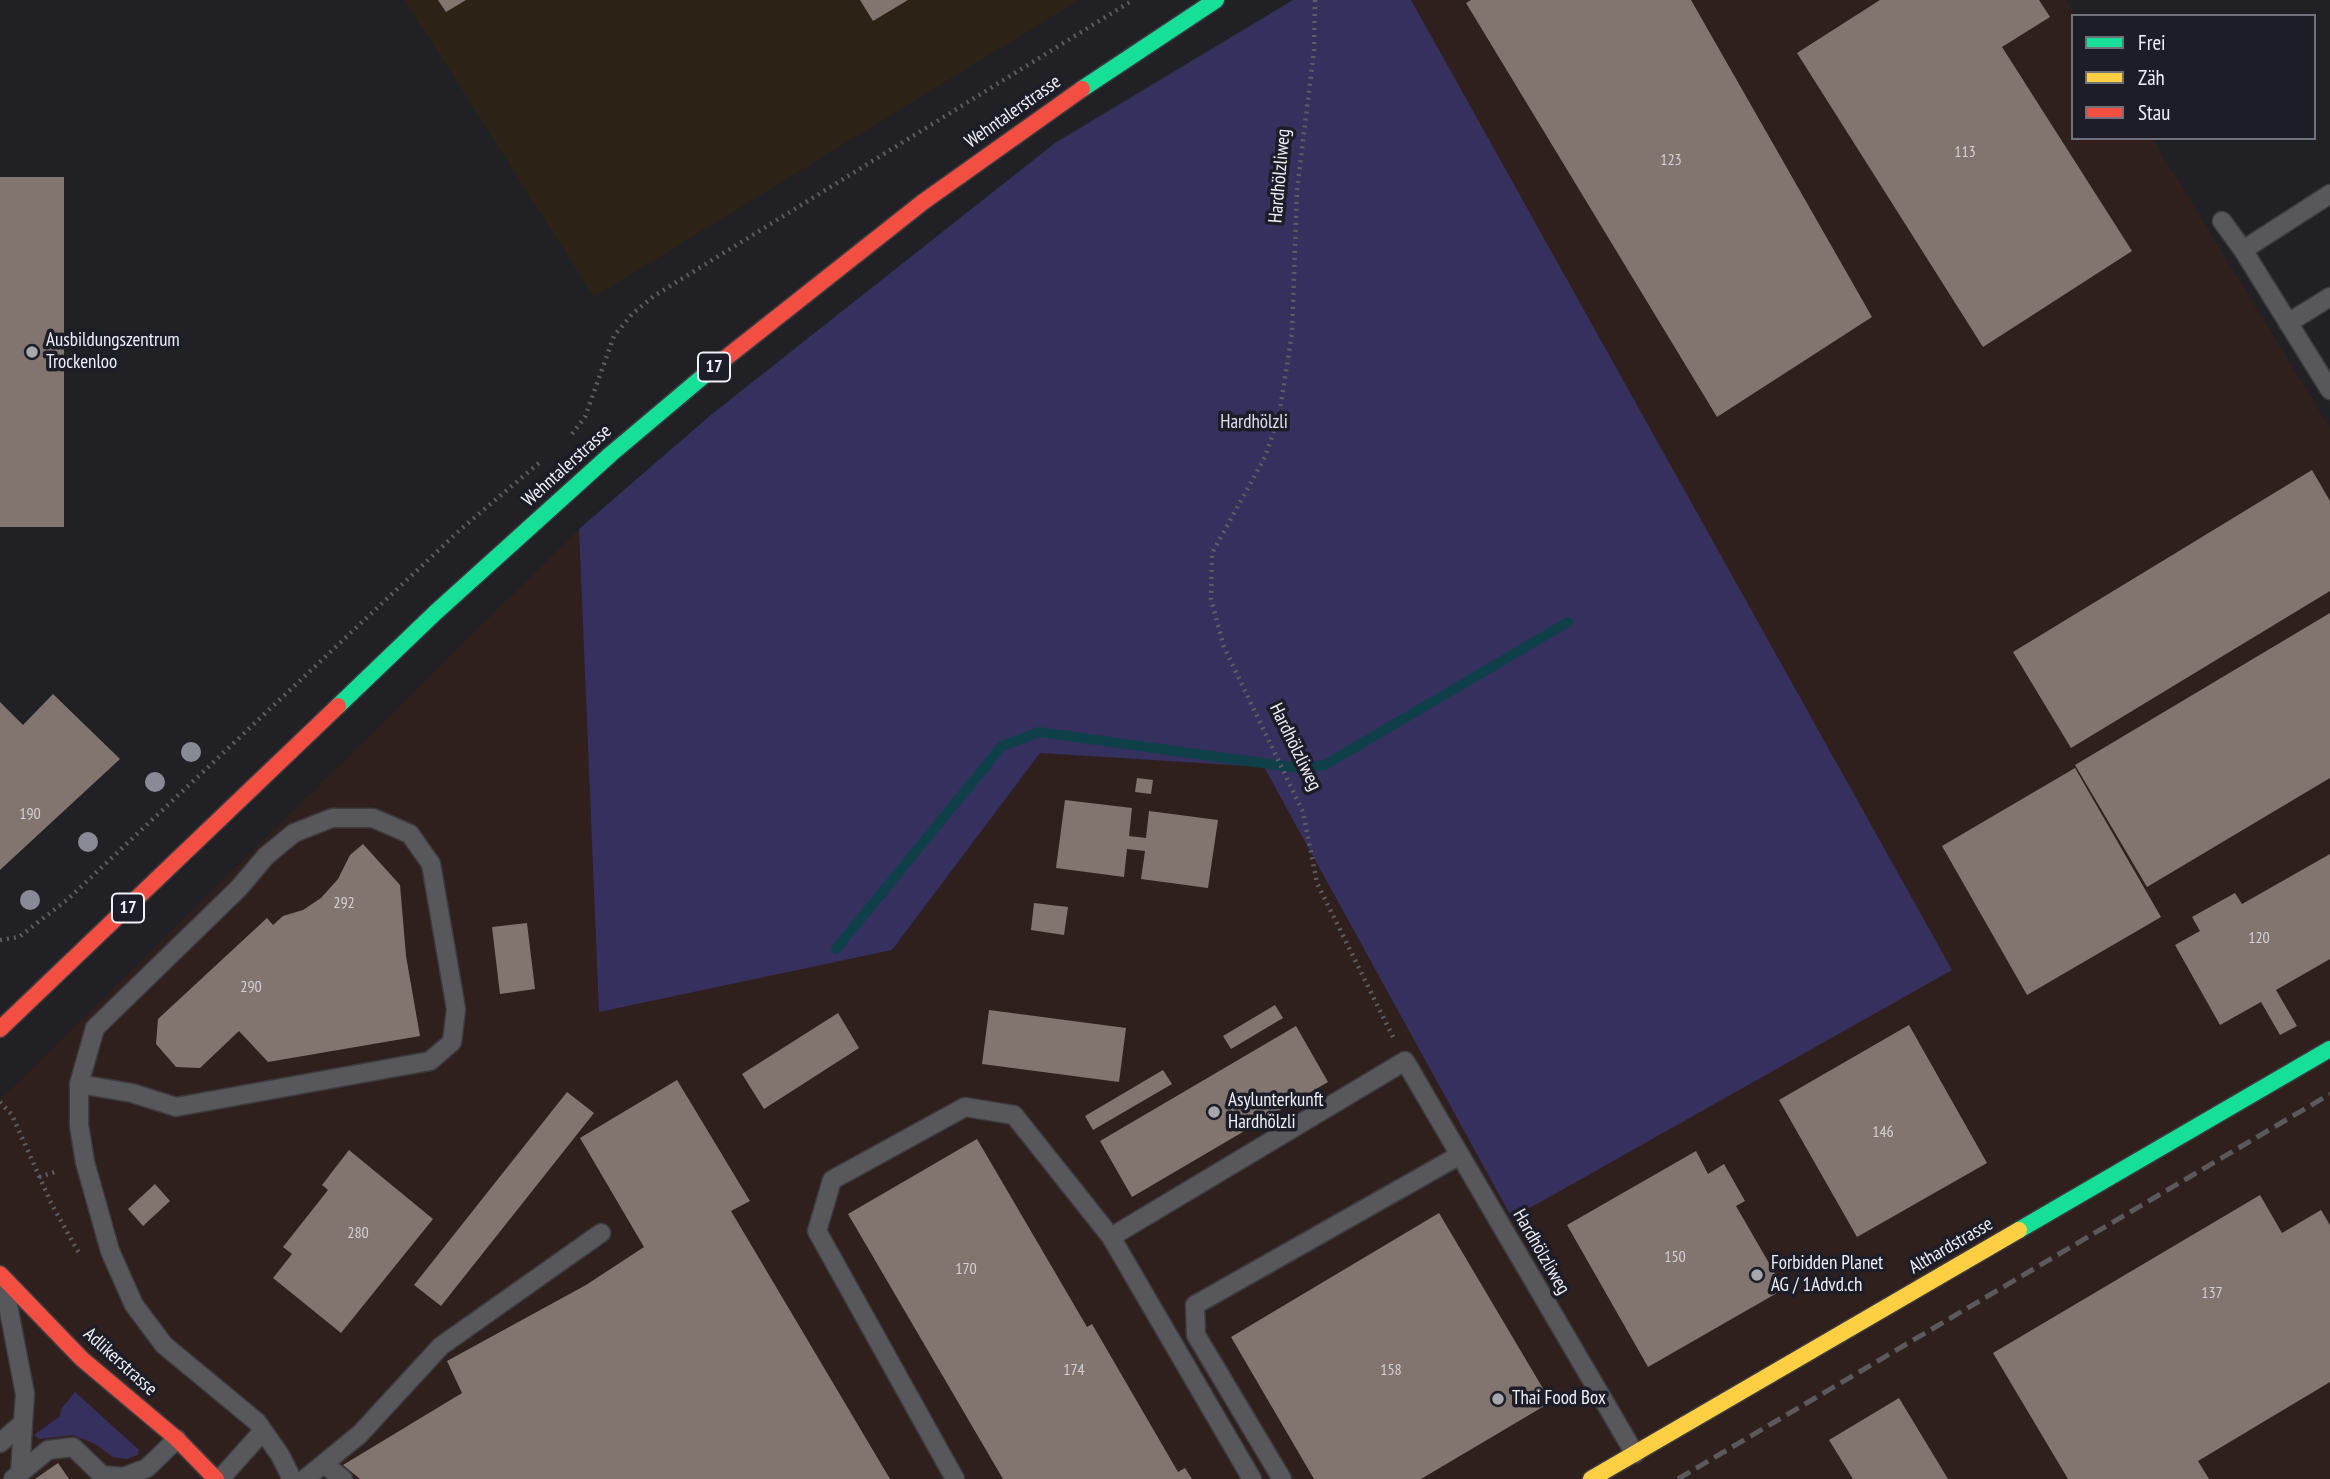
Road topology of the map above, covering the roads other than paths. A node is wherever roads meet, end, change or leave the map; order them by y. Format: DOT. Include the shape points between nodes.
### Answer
graph roads {
  1 [pos="1216,0"];
  2 [pos="2330,194"];
  3 [pos="2222,221"];
  4 [pos="2243,250"];
  5 [pos="2330,297"];
  6 [pos="2288,323"];
  7 [pos="2330,390"];
  8 [pos="0,1029"];
  9 [pos="2330,1049"];
  10 [pos="79,1084"];
  11 [pos="1460,1156"];
  12 [pos="601,1233"];
  13 [pos="1111,1237"];
  14 [pos="1,1275"];
  15 [pos="23,1423"];
  16 [pos="263,1432"];
  17 [pos="177,1439"];
  18 [pos="0,1443"];
  19 [pos="1635,1454"];
  20 [pos="324,1464"];
  21 [pos="203,1466"];
  22 [pos="17,1476"];
  23 [pos="124,1478"];
  24 [pos="185,1479"];
  25 [pos="218,1479"];
  26 [pos="292,1479"];
  27 [pos="305,1479"];
  28 [pos="343,1479"];
  29 [pos="955,1479"];
  30 [pos="1252,1479"];
  31 [pos="1282,1479"];
  32 [pos="1591,1479"];
  1 -- 8 [label="main road, Wehntalerstrasse / 17" via="1043,115 923,202 701,377 436,612"];
  2 -- 4 [label="lane"];
  3 -- 4 [label="lane"];
  4 -- 6 [label="lane"];
  5 -- 6 [label="lane"];
  6 -- 7 [label="lane"];
  9 -- 19 [label="main road, Althardstrasse"];
  10 -- 10 [label="lane" via="95,1028 266,856 295,833 332,818 373,818 410,834 431,863 456,1009 452,1042 430,1061 176,1107"];
  10 -- 16 [label="lane" via="85,1162 110,1251 134,1305 164,1345 257,1422"];
  11 -- 13 [label="lane, Hardhölzliweg" via="1405,1061"];
  11 -- 19 [label="lane, Hardhölzliweg"];
  11 -- 31 [label="lane" via="1195,1305 1196,1335"];
  12 -- 20 [label="lane" via="441,1346 360,1434"];
  13 -- 29 [label="lane" via="1014,1115 965,1107 832,1180 817,1231"];
  13 -- 30 [label="lane"];
  14 -- 15 [label="lane" via="25,1394"];
  14 -- 17 [label="main road, Adlikerstrasse" via="82,1359"];
  15 -- 18 [label="lane"];
  15 -- 22 [label="lane"];
  16 -- 25 [label="lane"];
  16 -- 26 [label="lane"];
  17 -- 21 [label="main road, Adlikerstrasse"];
  17 -- 23 [label="lane" via="147,1468"];
  19 -- 32 [label="main road, Althardstrasse"];
  20 -- 27 [label="lane"];
  20 -- 28 [label="lane"];
  21 -- 24 [label="lane"];
  21 -- 25 [label="main road, Adlikerstrasse"];
  22 -- 23 [label="lane" via="48,1450 73,1447 102,1475"];
}
